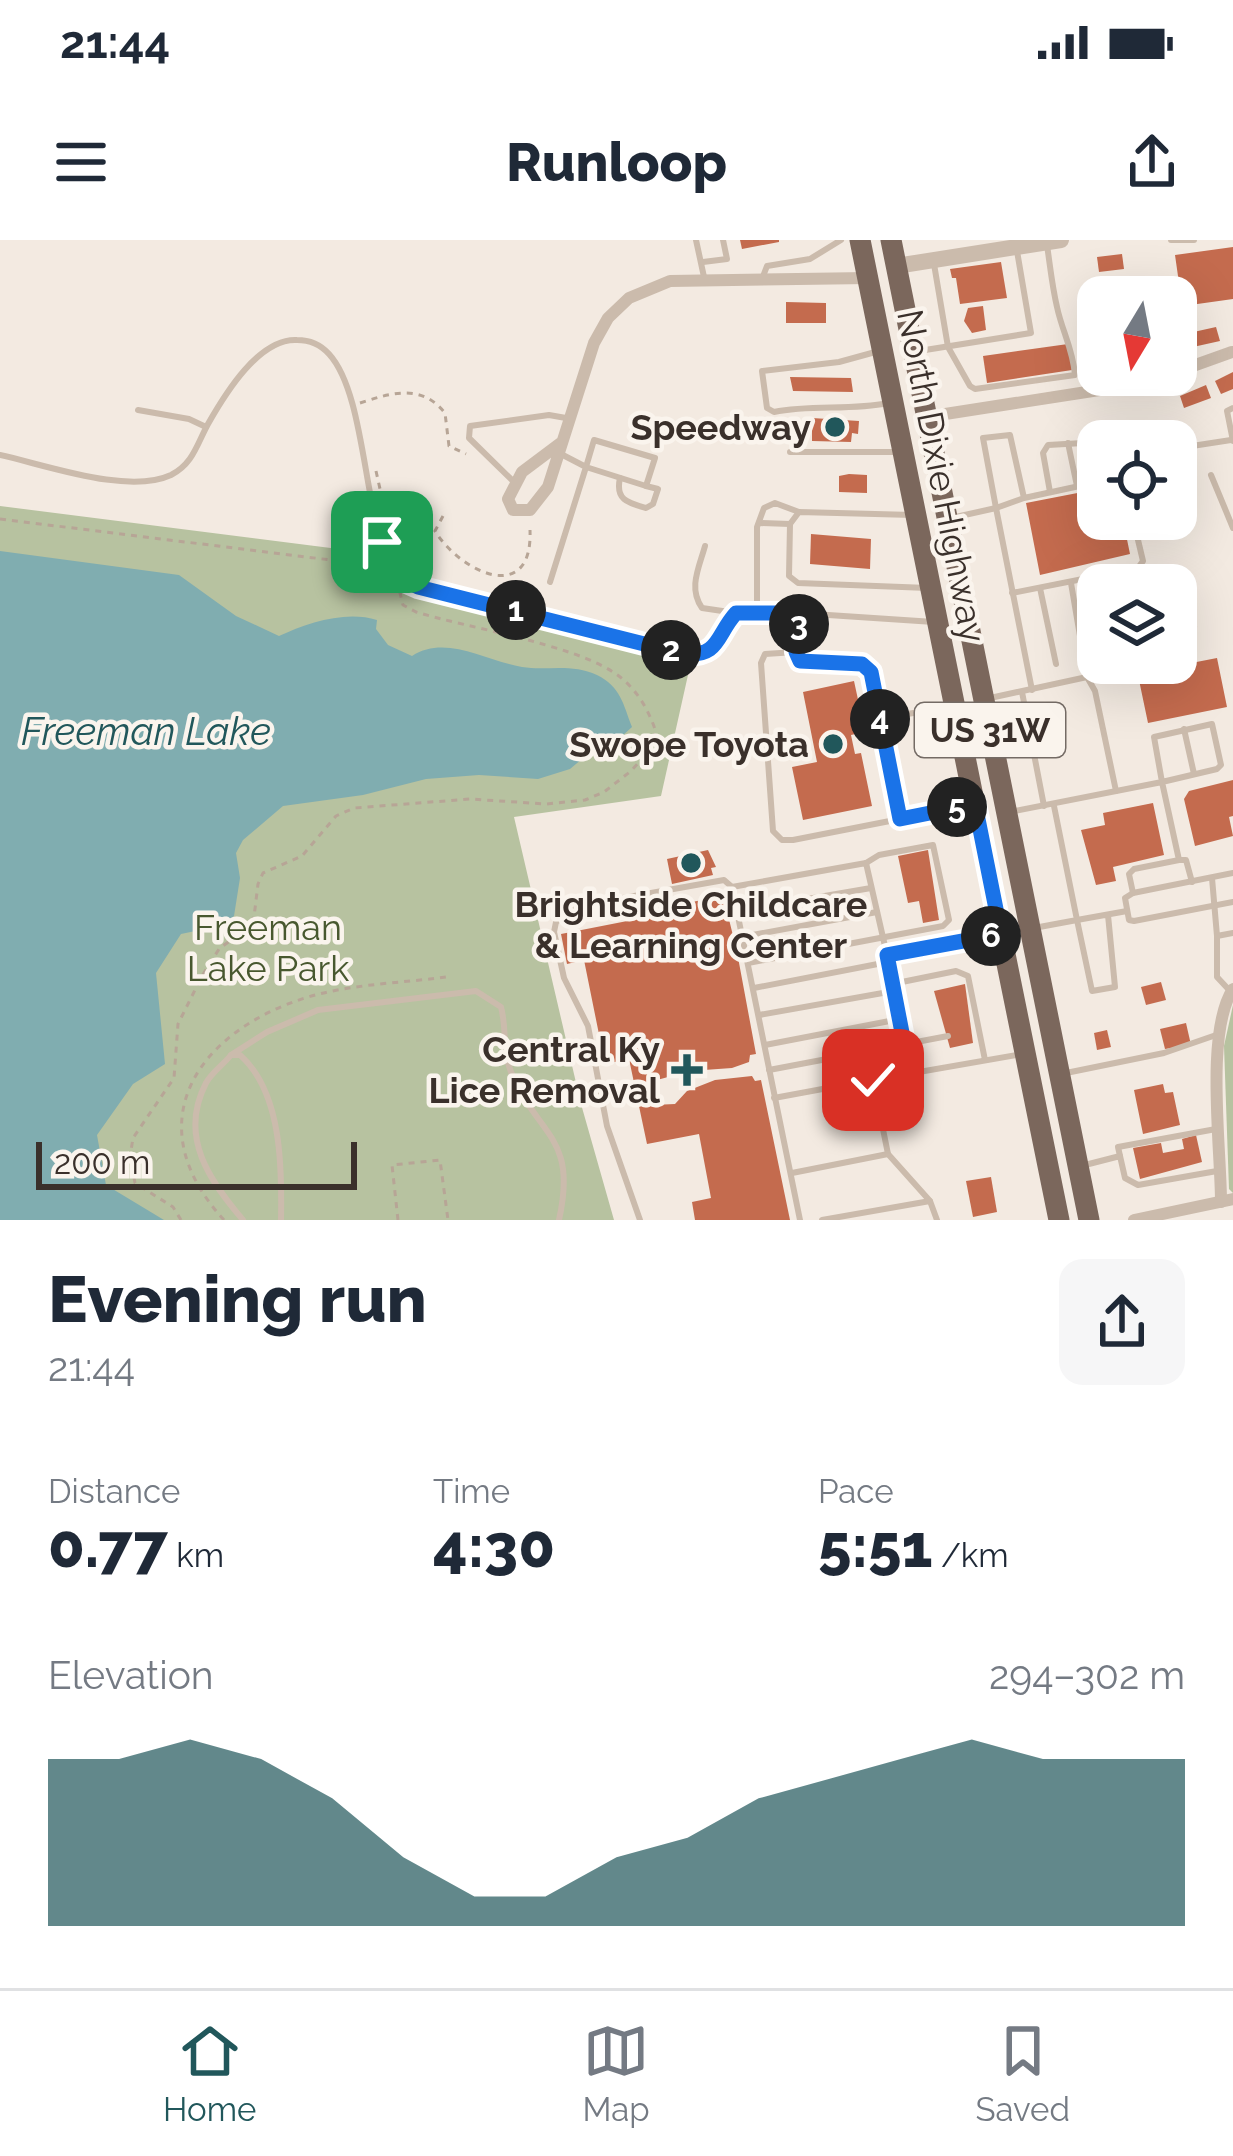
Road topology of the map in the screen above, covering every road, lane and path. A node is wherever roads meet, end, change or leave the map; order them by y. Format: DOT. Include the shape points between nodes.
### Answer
graph roads {
  1 [pos="696,240"];
  2 [pos="723,240"];
  3 [pos="841,240"];
  4 [pos="860,240"];
  5 [pos="877,240"];
  6 [pos="892,240"];
  7 [pos="1172,240"];
  8 [pos="1194,240"];
  9 [pos="1054,241"];
  10 [pos="1010,245"];
  11 [pos="933,261"];
  12 [pos="704,262"];
  13 [pos="896,266"];
  14 [pos="868,278"];
  15 [pos="704,281"];
  16 [pos="761,282"];
  17 [pos="948,346"];
  18 [pos="883,351"];
  19 [pos="913,352"];
  20 [pos="1232,352"];
  21 [pos="1197,365"];
  22 [pos="1077,393"];
  23 [pos="359,402"];
  24 [pos="893,402"];
  25 [pos="1233,408"];
  26 [pos="138,410"];
  27 [pos="926,417"];
  28 [pos="570,419"];
  29 [pos="206,427"];
  30 [pos="1232,441"];
  31 [pos="1068,442"];
  32 [pos="1077,442"];
  33 [pos="1197,445"];
  34 [pos="560,448"];
  35 [pos="790,452"];
  36 [pos="903,452"];
  37 [pos="466,454"];
  38 [pos="0,455"];
  39 [pos="374,466"];
  40 [pos="586,467"];
  41 [pos="1211,476"];
  42 [pos="620,478"];
  43 [pos="514,482"];
  44 [pos="646,485"];
  45 [pos="1077,486"];
  46 [pos="1050,492"];
  47 [pos="1024,498"];
  48 [pos="996,508"];
  49 [pos="799,512"];
  50 [pos="443,516"];
  51 [pos="399,518"];
  52 [pos="0,519"];
  53 [pos="947,519"];
  54 [pos="918,522"];
  55 [pos="759,523"];
  56 [pos="790,524"];
  57 [pos="1233,528"];
  58 [pos="401,530"];
  59 [pos="530,530"];
  60 [pos="435,531"];
  61 [pos="1137,540"];
  62 [pos="705,546"];
  63 [pos="956,566"];
  64 [pos="386,567"];
  65 [pos="395,577"];
  66 [pos="550,581"];
  67 [pos="1071,583"];
  68 [pos="931,588"];
  69 [pos="1040,588"];
  70 [pos="1012,593"];
  71 [pos="757,610"];
  72 [pos="736,613"];
  73 [pos="800,613"];
  74 [pos="1077,618"];
  75 [pos="938,622"];
  76 [pos="796,652"];
  77 [pos="1056,664"];
  78 [pos="1077,679"];
  79 [pos="1091,684"];
  80 [pos="1027,691"];
  81 [pos="984,700"];
  82 [pos="956,712"];
  83 [pos="881,727"];
  84 [pos="1184,729"];
  85 [pos="1194,774"];
  86 [pos="1162,782"];
  87 [pos="1116,791"];
  88 [pos="975,804"];
  89 [pos="1054,804"];
  90 [pos="1044,806"];
  91 [pos="1007,812"];
  92 [pos="900,819"];
  93 [pos="1014,848"];
  94 [pos="1179,860"];
  95 [pos="866,863"];
  96 [pos="1233,873"];
  97 [pos="1212,878"];
  98 [pos="1192,882"];
  99 [pos="732,887"];
  100 [pos="871,888"];
  101 [pos="1133,893"];
  102 [pos="1233,902"];
  103 [pos="1217,904"];
  104 [pos="736,911"];
  105 [pos="1127,911"];
  106 [pos="877,912"];
  107 [pos="1108,914"];
  108 [pos="1077,920"];
  109 [pos="1031,929"];
  110 [pos="1233,933"];
  111 [pos="1001,934"];
  112 [pos="1217,936"];
  113 [pos="742,937"];
  114 [pos="883,938"];
  115 [pos="887,959"];
  116 [pos="748,962"];
  117 [pos="446,977"];
  118 [pos="754,988"];
  119 [pos="893,988"];
  120 [pos="1232,991"];
  121 [pos="759,1015"];
  122 [pos="899,1019"];
  123 [pos="980,1030"];
  124 [pos="970,1032"];
  125 [pos="1219,1034"];
  126 [pos="948,1036"];
  127 [pos="904,1044"];
  128 [pos="765,1045"];
  129 [pos="1025,1053"];
  130 [pos="231,1055"];
  131 [pos="986,1061"];
  132 [pos="770,1070"];
  133 [pos="910,1074"];
  134 [pos="1059,1074"];
  135 [pos="873,1080"];
  136 [pos="1033,1088"];
  137 [pos="774,1098"];
  138 [pos="1068,1118"];
  139 [pos="1220,1128"];
  140 [pos="888,1154"];
  141 [pos="1120,1156"];
  142 [pos="1078,1167"];
  143 [pos="1221,1171"];
  144 [pos="790,1174"];
  145 [pos="930,1201"];
  146 [pos="1227,1201"];
  147 [pos="181,1220"];
  148 [pos="224,1220"];
  149 [pos="243,1220"];
  150 [pos="280,1220"];
  151 [pos="398,1220"];
  152 [pos="448,1220"];
  153 [pos="559,1220"];
  154 [pos="640,1220"];
  155 [pos="800,1220"];
  156 [pos="822,1220"];
  157 [pos="935,1220"];
  158 [pos="1059,1220"];
  159 [pos="1086,1220"];
  160 [pos="1134,1220"];
  1 -- 12 [label="lane"];
  2 -- 12 [label="lane" via="727,259"];
  3 -- 16 [label="lane" via="810,259 767,266"];
  4 -- 14 [label="main road, North Dixie Highway / US 31W"];
  5 -- 13 [label="main road"];
  6 -- 13 [label="main road, North Dixie Highway / US 31W"];
  7 -- 8 [label="lane"];
  9 -- 10 [label="street"];
  9 -- 17 [label="lane" via="1056,306 1075,375 975,389"];
  10 -- 11 [label="street"];
  10 -- 17 [label="lane" via="1031,332"];
  11 -- 13 [label="street"];
  11 -- 17 [label="lane"];
  12 -- 15 [label="lane"];
  13 -- 19 [label="main road, North Dixie Highway / US 31W"];
  14 -- 16 [label="street"];
  14 -- 18 [label="main road, North Dixie Highway / US 31W"];
  14 -- 63 [label="main road" via="887,296"];
  15 -- 16 [label="street"];
  15 -- 28 [label="street" via="656,285 618,308 595,343"];
  17 -- 19 [label="lane"];
  18 -- 24 [label="main road, North Dixie Highway / US 31W"];
  18 -- 24 [label="lane" via="762,371 767,409 861,410"];
  19 -- 27 [label="main road, North Dixie Highway / US 31W"];
  20 -- 21 [label="street"];
  22 -- 27 [label="street"];
  23 -- 37 [label="path" via="424,394 446,413 449,446"];
  24 -- 36 [label="main road, North Dixie Highway / US 31W"];
  25 -- 30 [label="lane"];
  26 -- 29 [label="lane"];
  27 -- 53 [label="main road, North Dixie Highway / US 31W"];
  28 -- 34 [label="street"];
  28 -- 43 [label="lane" via="470,426 469,438"];
  29 -- 38 [label="lane" via="176,473 137,483"];
  29 -- 72 [label="lane" via="270,346 308,340 332,356 349,388 382,542 400,579 684,654 715,647"];
  30 -- 33 [label="lane"];
  31 -- 32 [label="lane"];
  31 -- 45 [label="lane"];
  31 -- 46 [label="lane" via="1044,448"];
  34 -- 40 [label="lane"];
  34 -- 43 [label="street"];
  34 -- 43 [label="street" via="544,495 530,510 510,505"];
  35 -- 36 [label="lane"];
  36 -- 54 [label="main road, North Dixie Highway / US 31W"];
  39 -- 58 [label="path" via="389,529"];
  40 -- 42 [label="lane"];
  40 -- 44 [label="lane" via="594,440 655,458"];
  40 -- 66 [label="lane"];
  41 -- 57 [label="lane"];
  42 -- 44 [label="lane"];
  42 -- 44 [label="lane" via="624,502 646,508 658,490"];
  45 -- 46 [label="lane"];
  46 -- 47 [label="lane"];
  47 -- 48 [label="lane"];
  47 -- 48 [label="lane" via="1010,434 986,437"];
  48 -- 53 [label="lane"];
  48 -- 70 [label="lane"];
  49 -- 54 [label="lane"];
  49 -- 55 [label="lane" via="775,502"];
  49 -- 56 [label="lane"];
  50 -- 60 [label="path"];
  51 -- 58 [label="path"];
  52 -- 64 [label="path"];
  53 -- 63 [label="main road, North Dixie Highway / US 31W"];
  54 -- 68 [label="main road, North Dixie Highway / US 31W"];
  54 -- 81 [label="main road" via="932,543 961,675"];
  55 -- 56 [label="lane"];
  55 -- 71 [label="lane"];
  56 -- 68 [label="lane" via="788,570 798,583"];
  58 -- 60 [label="path"];
  59 -- 60 [label="path" via="522,562 492,577 458,560"];
  61 -- 67 [label="lane" via="1142,565"];
  62 -- 72 [label="lane" via="695,598 702,608"];
  63 -- 81 [label="main road, North Dixie Highway / US 31W"];
  65 -- 147 [label="path" via="405,607 612,671 637,694 656,732 646,753 604,792 574,802 354,808 331,820 302,856 263,873 254,917 213,958 183,1009 174,1078 130,1148 135,1184"];
  67 -- 69 [label="lane"];
  67 -- 74 [label="lane"];
  68 -- 75 [label="main road, North Dixie Highway / US 31W"];
  69 -- 70 [label="lane"];
  69 -- 77 [label="lane"];
  70 -- 80 [label="lane"];
  71 -- 72 [label="lane"];
  71 -- 73 [label="lane"];
  73 -- 75 [label="lane"];
  73 -- 76 [label="lane"];
  75 -- 82 [label="main road, North Dixie Highway / US 31W"];
  76 -- 83 [label="lane" via="809,664 862,664 871,672"];
  76 -- 92 [label="lane" via="765,653 761,664 773,831 793,840"];
  78 -- 80 [label="lane"];
  79 -- 87 [label="lane"];
  80 -- 81 [label="lane"];
  80 -- 90 [label="lane"];
  81 -- 91 [label="main road, North Dixie Highway / US 31W"];
  82 -- 83 [label="lane" via="907,714"];
  82 -- 88 [label="main road, North Dixie Highway / US 31W"];
  82 -- 93 [label="main road" via="973,715 979,728 1002,834"];
  82 -- 109 [label="main road" via="969,729 1014,912"];
  83 -- 92 [label="lane"];
  84 -- 85 [label="lane"];
  84 -- 85 [label="lane" via="1212,724 1222,760 1216,770"];
  84 -- 86 [label="lane" via="1154,737"];
  85 -- 86 [label="lane"];
  86 -- 87 [label="lane"];
  86 -- 94 [label="lane"];
  87 -- 89 [label="lane"];
  88 -- 92 [label="lane"];
  88 -- 111 [label="main road, North Dixie Highway / US 31W"];
  89 -- 90 [label="lane"];
  89 -- 108 [label="lane"];
  90 -- 91 [label="lane"];
  91 -- 93 [label="main road, North Dixie Highway / US 31W"];
  93 -- 109 [label="main road, North Dixie Highway / US 31W"];
  94 -- 98 [label="lane" via="1186,860"];
  94 -- 101 [label="lane" via="1130,871"];
  95 -- 99 [label="lane"];
  95 -- 100 [label="lane"];
  95 -- 114 [label="lane" via="924,844 937,851 949,920"];
  96 -- 97 [label="lane"];
  97 -- 98 [label="lane"];
  97 -- 103 [label="lane"];
  98 -- 101 [label="lane"];
  99 -- 104 [label="lane"];
  99 -- 154 [label="lane" via="724,880 578,906 556,922 564,978 588,1026 607,1126"];
  100 -- 104 [label="lane"];
  100 -- 106 [label="lane"];
  101 -- 105 [label="lane" via="1125,898"];
  102 -- 103 [label="lane"];
  103 -- 105 [label="lane" via="1134,921"];
  103 -- 112 [label="lane"];
  104 -- 113 [label="lane"];
  105 -- 107 [label="lane"];
  106 -- 113 [label="lane"];
  106 -- 114 [label="lane"];
  107 -- 108 [label="lane"];
  107 -- 108 [label="lane" via="1112,989 1090,988"];
  108 -- 109 [label="lane"];
  109 -- 134 [label="main road, North Dixie Highway / US 31W"];
  110 -- 112 [label="lane"];
  111 -- 115 [label="lane"];
  111 -- 129 [label="main road, North Dixie Highway / US 31W"];
  111 -- 138 [label="main road" via="1019,950 1058,1109"];
  112 -- 120 [label="lane" via="1217,977"];
  113 -- 116 [label="lane"];
  114 -- 115 [label="lane"];
  114 -- 116 [label="lane"];
  115 -- 118 [label="lane"];
  115 -- 119 [label="lane"];
  116 -- 118 [label="lane"];
  117 -- 148 [label="path" via="305,998 261,1017 210,1055 188,1092 181,1139 190,1175"];
  118 -- 121 [label="lane"];
  119 -- 121 [label="lane"];
  119 -- 122 [label="lane"];
  119 -- 123 [label="lane" via="963,972"];
  120 -- 125 [label="street"];
  121 -- 128 [label="lane"];
  122 -- 127 [label="lane"];
  122 -- 128 [label="lane"];
  123 -- 124 [label="lane"];
  123 -- 131 [label="lane"];
  125 -- 134 [label="lane"];
  125 -- 139 [label="street"];
  126 -- 127 [label="lane"];
  127 -- 132 [label="lane"];
  127 -- 133 [label="lane"];
  128 -- 132 [label="lane"];
  129 -- 131 [label="lane"];
  129 -- 136 [label="main road, North Dixie Highway / US 31W"];
  130 -- 149 [label="lane" via="206,1083 197,1145 210,1178"];
  130 -- 150 [label="lane" via="251,1065 272,1117"];
  130 -- 153 [label="lane" via="318,1010 476,991 490,997 501,1007 514,1079 558,1143"];
  131 -- 133 [label="lane"];
  132 -- 137 [label="lane"];
  133 -- 135 [label="lane"];
  134 -- 138 [label="main road, North Dixie Highway / US 31W"];
  135 -- 137 [label="lane"];
  135 -- 140 [label="lane"];
  136 -- 158 [label="main road, North Dixie Highway / US 31W"];
  136 -- 159 [label="main road" via="1046,1100 1070,1196"];
  137 -- 144 [label="lane"];
  138 -- 142 [label="main road, North Dixie Highway / US 31W"];
  139 -- 141 [label="lane" via="1118,1147"];
  139 -- 143 [label="street"];
  140 -- 144 [label="lane"];
  140 -- 145 [label="lane"];
  141 -- 142 [label="lane"];
  141 -- 143 [label="lane" via="1125,1178 1138,1185"];
  142 -- 159 [label="main road, North Dixie Highway / US 31W"];
  143 -- 146 [label="street"];
  144 -- 155 [label="lane"];
  145 -- 156 [label="lane"];
  145 -- 157 [label="lane"];
  146 -- 160 [label="street"];
  151 -- 152 [label="path" via="392,1166 440,1160"];
}
